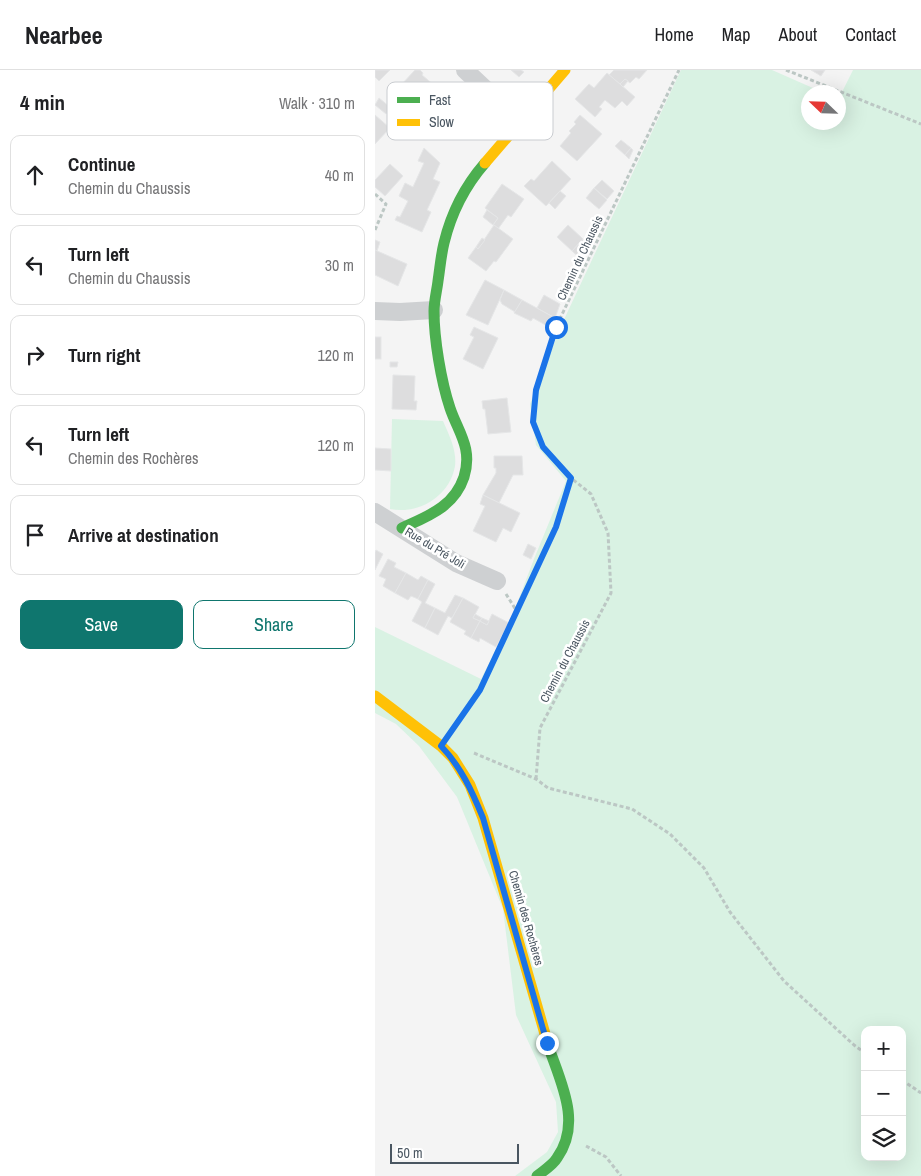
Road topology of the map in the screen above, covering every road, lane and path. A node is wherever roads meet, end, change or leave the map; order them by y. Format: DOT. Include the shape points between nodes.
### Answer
graph roads {
  1 [pos="465,70"];
  2 [pos="565,70"];
  3 [pos="679,70"];
  4 [pos="786,70"];
  5 [pos="478,82"];
  6 [pos="553,83"];
  7 [pos="921,124"];
  8 [pos="503,140"];
  9 [pos="375,194"];
  10 [pos="375,230"];
  11 [pos="375,310"];
  12 [pos="434,310"];
  13 [pos="571,478"];
  14 [pos="375,512"];
  15 [pos="402,528"];
  16 [pos="497,581"];
  17 [pos="375,696"];
  18 [pos="441,746"];
  19 [pos="473,752"];
  20 [pos="536,779"];
  21 [pos="861,1050"];
  22 [pos="906,1083"];
  23 [pos="921,1093"];
  24 [pos="568,1136"];
  25 [pos="537,1176"];
  26 [pos="621,1176"];
  1 -- 5 [label="street"];
  2 -- 6 [label="street"];
  3 -- 13 [label="path, Chemin du Chaussis" via="556,327 536,390 533,422 543,447"];
  4 -- 7 [label="path"];
  8 -- 12 [label="street" via="461,197 444,243"];
  9 -- 10 [label="path" via="386,204"];
  11 -- 12 [label="street"];
  12 -- 15 [label="street" via="441,372 450,409 465,443 464,476 451,500 440,510"];
  13 -- 18 [label="path" via="556,527 480,690"];
  13 -- 20 [label="path, Chemin du Chaussis" via="591,494 608,533 611,593 540,728"];
  14 -- 15 [label="street, Rue du Pré Joli"];
  15 -- 16 [label="street, Rue du Pré Joli" via="456,563"];
  17 -- 18 [label="street, Chemin des Rochères"];
  18 -- 24 [label="street, Chemin des Rochères" via="470,785 483,818 547,1043 569,1108"];
  19 -- 20 [label="path"];
  20 -- 21 [label="path" via="548,788 632,809 670,834 703,868 730,912 785,981"];
  22 -- 23 [label="path"];
  24 -- 25 [label="street, Chemin des Rochères" via="557,1159"];
  24 -- 26 [label="path" via="606,1157"];
}
